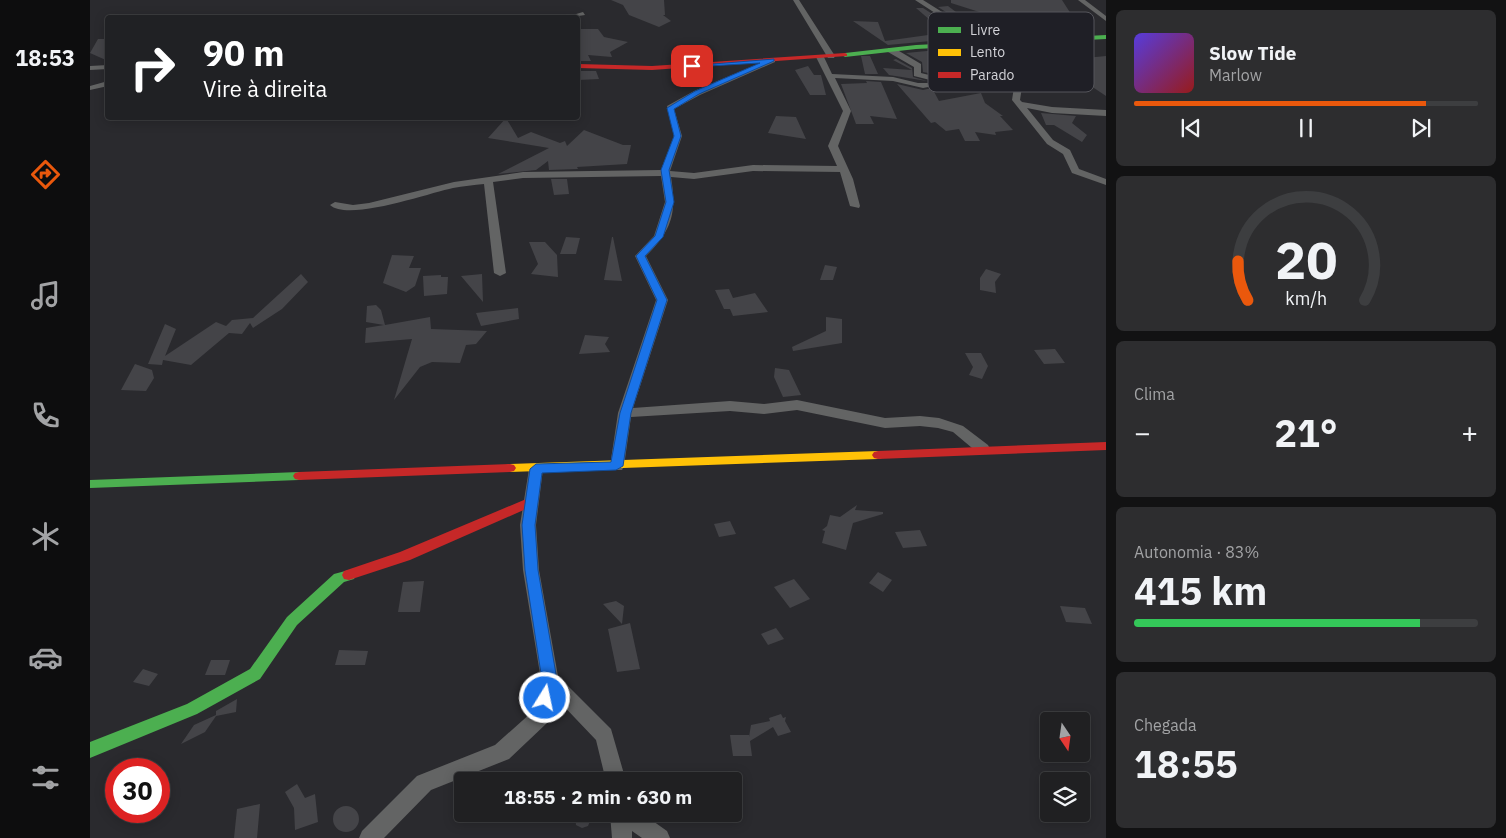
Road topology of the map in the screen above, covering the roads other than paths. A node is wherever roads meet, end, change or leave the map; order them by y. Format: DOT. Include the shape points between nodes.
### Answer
graph roads {
  1 [pos="796,0"];
  2 [pos="918,0"];
  3 [pos="1081,0"];
  4 [pos="937,12"];
  5 [pos="583,14"];
  6 [pos="579,15"];
  7 [pos="1106,19"];
  8 [pos="928,47"];
  9 [pos="891,50"];
  10 [pos="825,56"];
  11 [pos="772,60"];
  12 [pos="580,66"];
  13 [pos="105,67"];
  14 [pos="90,68"];
  15 [pos="829,76"];
  16 [pos="928,77"];
  17 [pos="105,84"];
  18 [pos="928,85"];
  19 [pos="90,88"];
  20 [pos="1017,92"];
  21 [pos="1019,104"];
  22 [pos="1106,113"];
  23 [pos="843,169"];
  24 [pos="666,173"];
  25 [pos="488,179"];
  26 [pos="1106,182"];
  27 [pos="335,205"];
  28 [pos="855,206"];
  29 [pos="500,273"];
  30 [pos="626,413"];
  31 [pos="1106,446"];
  32 [pos="984,449"];
  33 [pos="616,466"];
  34 [pos="536,469"];
  35 [pos="90,484"];
  36 [pos="531,502"];
  37 [pos="550,680"];
  38 [pos="90,750"];
  39 [pos="614,772"];
  40 [pos="621,822"];
  41 [pos="637,822"];
  42 [pos="369,838"];
  43 [pos="622,838"];
  44 [pos="660,838"];
  1 -- 10 [label="street"];
  2 -- 4 [label="street"];
  3 -- 7 [label="street"];
  5 -- 6 [label="street"];
  8 -- 9 [label="main road"];
  9 -- 10 [label="main road"];
  9 -- 16 [label="street" via="918,66 917,74"];
  10 -- 11 [label="main road"];
  10 -- 15 [label="street"];
  11 -- 12 [label="main road" via="652,68"];
  11 -- 24 [label="street" via="697,92 670,108 678,136"];
  13 -- 14 [label="street"];
  15 -- 18 [label="street" via="877,77"];
  15 -- 23 [label="street" via="847,111 833,146"];
  17 -- 19 [label="street"];
  20 -- 21 [label="street"];
  21 -- 22 [label="street" via="1052,110"];
  21 -- 26 [label="street" via="1050,142 1067,152 1074,171"];
  23 -- 24 [label="street" via="753,168 694,176"];
  23 -- 28 [label="street"];
  24 -- 25 [label="street" via="554,174"];
  24 -- 30 [label="street" via="670,202 659,237 640,256 662,300"];
  25 -- 27 [label="street" via="369,206"];
  25 -- 29 [label="street"];
  30 -- 32 [label="street" via="797,405 885,423 939,423 958,429"];
  30 -- 33 [label="street"];
  31 -- 32 [label="main road"];
  32 -- 33 [label="main road"];
  33 -- 34 [label="main road"];
  34 -- 35 [label="main road"];
  34 -- 36 [label="street"];
  36 -- 37 [label="street" via="528,525 531,570"];
  36 -- 38 [label="main road" via="405,556 339,578 292,621 255,674 192,709"];
  37 -- 39 [label="street" via="604,735"];
  37 -- 42 [label="street" via="540,717 502,752 424,783"];
  40 -- 43 [label="street"];
  41 -- 44 [label="street"];
}
